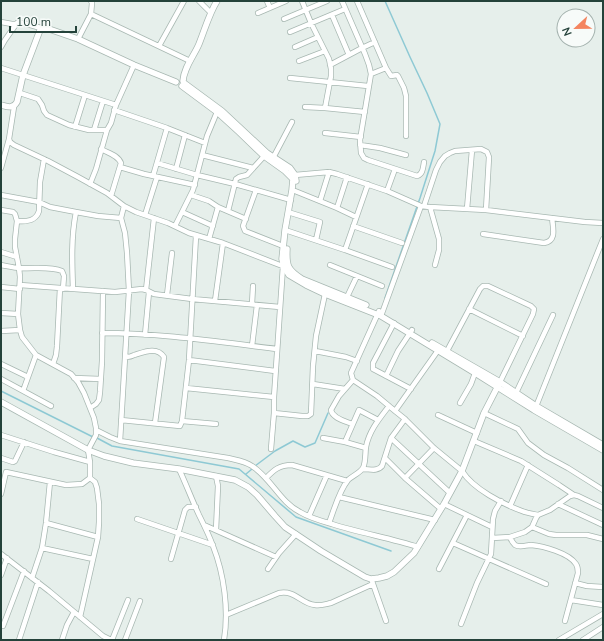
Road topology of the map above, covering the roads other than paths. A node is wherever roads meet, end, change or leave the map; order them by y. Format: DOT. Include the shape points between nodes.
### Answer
graph roads {
  1 [pos="91,1"];
  2 [pos="184,1"];
  3 [pos="198,1"];
  4 [pos="267,1"];
  5 [pos="286,1"];
  6 [pos="302,1"];
  7 [pos="327,1"];
  8 [pos="342,1"];
  9 [pos="357,1"];
  10 [pos="216,2"];
  11 [pos="270,8"];
  12 [pos="345,9"];
  13 [pos="306,10"];
  14 [pos="210,12"];
  15 [pos="258,13"];
  16 [pos="91,14"];
  17 [pos="332,15"];
  18 [pos="284,19"];
  19 [pos="1,22"];
  20 [pos="17,23"];
  21 [pos="311,23"];
  22 [pos="41,28"];
  23 [pos="290,32"];
  24 [pos="318,37"];
  25 [pos="78,39"];
  26 [pos="375,42"];
  27 [pos="159,46"];
  28 [pos="1,47"];
  29 [pos="295,47"];
  30 [pos="362,48"];
  31 [pos="325,51"];
  32 [pos="349,55"];
  33 [pos="190,61"];
  34 [pos="299,61"];
  35 [pos="134,65"];
  36 [pos="330,65"];
  37 [pos="1,68"];
  38 [pos="386,68"];
  39 [pos="370,74"];
  40 [pos="23,75"];
  41 [pos="290,78"];
  42 [pos="329,82"];
  43 [pos="183,83"];
  44 [pos="368,86"];
  45 [pos="20,93"];
  46 [pos="85,95"];
  47 [pos="103,101"];
  48 [pos="1,105"];
  49 [pos="14,107"];
  50 [pos="305,107"];
  51 [pos="115,108"];
  52 [pos="325,108"];
  53 [pos="217,112"];
  54 [pos="364,112"];
  55 [pos="292,122"];
  56 [pos="75,127"];
  57 [pos="167,128"];
  58 [pos="94,130"];
  59 [pos="107,130"];
  60 [pos="325,133"];
  61 [pos="185,135"];
  62 [pos="406,136"];
  63 [pos="360,137"];
  64 [pos="9,139"];
  65 [pos="205,143"];
  66 [pos="360,145"];
  67 [pos="101,149"];
  68 [pos="472,150"];
  69 [pos="265,154"];
  70 [pos="202,155"];
  71 [pos="406,155"];
  72 [pos="273,158"];
  73 [pos="2,159"];
  74 [pos="44,159"];
  75 [pos="424,162"];
  76 [pos="156,163"];
  77 [pos="120,167"];
  78 [pos="1,168"];
  79 [pos="253,168"];
  80 [pos="176,169"];
  81 [pos="395,169"];
  82 [pos="329,172"];
  83 [pos="197,175"];
  84 [pos="295,175"];
  85 [pos="155,177"];
  86 [pos="347,177"];
  87 [pos="90,184"];
  88 [pos="235,184"];
  89 [pos="368,184"];
  90 [pos="195,185"];
  91 [pos="256,190"];
  92 [pos="295,191"];
  93 [pos="387,191"];
  94 [pos="1,195"];
  95 [pos="191,195"];
  96 [pos="111,196"];
  97 [pos="291,200"];
  98 [pos="320,201"];
  99 [pos="39,202"];
  100 [pos="124,206"];
  101 [pos="423,206"];
  102 [pos="218,207"];
  103 [pos="430,207"];
  104 [pos="337,208"];
  105 [pos="467,209"];
  106 [pos="1,210"];
  107 [pos="486,210"];
  108 [pos="228,211"];
  109 [pos="76,212"];
  110 [pos="182,212"];
  111 [pos="291,213"];
  112 [pos="144,215"];
  113 [pos="356,217"];
  114 [pos="121,218"];
  115 [pos="154,218"];
  116 [pos="552,218"];
  117 [pos="246,219"];
  118 [pos="17,221"];
  119 [pos="603,223"];
  120 [pos="175,226"];
  121 [pos="213,226"];
  122 [pos="353,226"];
  123 [pos="288,231"];
  124 [pos="483,234"];
  125 [pos="196,236"];
  126 [pos="209,239"];
  127 [pos="603,239"];
  128 [pos="316,240"];
  129 [pos="223,243"];
  130 [pos="402,243"];
  131 [pos="283,246"];
  132 [pos="345,250"];
  133 [pos="1,252"];
  134 [pos="172,252"];
  135 [pos="17,257"];
  136 [pos="1,265"];
  137 [pos="330,265"];
  138 [pos="436,265"];
  139 [pos="285,267"];
  140 [pos="392,267"];
  141 [pos="19,268"];
  142 [pos="357,276"];
  143 [pos="253,286"];
  144 [pos="382,286"];
  145 [pos="1,287"];
  146 [pos="20,287"];
  147 [pos="62,288"];
  148 [pos="73,289"];
  149 [pos="103,291"];
  150 [pos="129,291"];
  151 [pos="148,291"];
  152 [pos="325,294"];
  153 [pos="167,295"];
  154 [pos="347,297"];
  155 [pos="192,299"];
  156 [pos="215,301"];
  157 [pos="254,304"];
  158 [pos="280,307"];
  159 [pos="469,309"];
  160 [pos="1,313"];
  161 [pos="18,314"];
  162 [pos="380,314"];
  163 [pos="553,315"];
  164 [pos="394,323"];
  165 [pos="20,330"];
  166 [pos="1,331"];
  167 [pos="411,332"];
  168 [pos="102,333"];
  169 [pos="127,333"];
  170 [pos="145,335"];
  171 [pos="522,336"];
  172 [pos="190,339"];
  173 [pos="252,346"];
  174 [pos="277,349"];
  175 [pos="439,349"];
  176 [pos="315,351"];
  177 [pos="447,351"];
  178 [pos="36,355"];
  179 [pos="125,357"];
  180 [pos="189,360"];
  181 [pos="357,361"];
  182 [pos="1,364"];
  183 [pos="53,364"];
  184 [pos="275,371"];
  185 [pos="475,373"];
  186 [pos="386,376"];
  187 [pos="28,377"];
  188 [pos="74,378"];
  189 [pos="1,379"];
  190 [pos="101,379"];
  191 [pos="353,380"];
  192 [pos="313,384"];
  193 [pos="498,384"];
  194 [pos="186,388"];
  195 [pos="345,389"];
  196 [pos="411,389"];
  197 [pos="23,391"];
  198 [pos="516,393"];
  199 [pos="274,397"];
  200 [pos="521,399"];
  201 [pos="1,402"];
  202 [pos="460,403"];
  203 [pos="51,406"];
  204 [pos="389,406"];
  205 [pos="90,408"];
  206 [pos="535,408"];
  207 [pos="395,411"];
  208 [pos="274,413"];
  209 [pos="484,414"];
  210 [pos="438,415"];
  211 [pos="405,419"];
  212 [pos="121,420"];
  213 [pos="378,420"];
  214 [pos="182,421"];
  215 [pos="155,423"];
  216 [pos="216,424"];
  217 [pos="352,424"];
  218 [pos="96,432"];
  219 [pos="477,433"];
  220 [pos="1,435"];
  221 [pos="323,438"];
  222 [pos="391,438"];
  223 [pos="120,441"];
  224 [pos="474,441"];
  225 [pos="24,442"];
  226 [pos="345,442"];
  227 [pos="603,445"];
  228 [pos="366,448"];
  229 [pos="434,448"];
  230 [pos="89,449"];
  231 [pos="271,449"];
  232 [pos="603,450"];
  233 [pos="1,458"];
  234 [pos="385,458"];
  235 [pos="90,462"];
  236 [pos="418,464"];
  237 [pos="528,465"];
  238 [pos="179,469"];
  239 [pos="363,469"];
  240 [pos="462,471"];
  241 [pos="3,472"];
  242 [pos="327,475"];
  243 [pos="216,476"];
  244 [pos="90,478"];
  245 [pos="266,478"];
  246 [pos="406,478"];
  247 [pos="347,481"];
  248 [pos="50,482"];
  249 [pos="603,490"];
  250 [pos="1,494"];
  251 [pos="450,494"];
  252 [pos="574,495"];
  253 [pos="339,498"];
  254 [pos="501,502"];
  255 [pos="558,504"];
  256 [pos="510,506"];
  257 [pos="196,507"];
  258 [pos="442,507"];
  259 [pos="603,508"];
  260 [pos="467,515"];
  261 [pos="538,515"];
  262 [pos="309,516"];
  263 [pos="137,519"];
  264 [pos="435,520"];
  265 [pos="46,523"];
  266 [pos="329,523"];
  267 [pos="204,525"];
  268 [pos="603,525"];
  269 [pos="492,527"];
  270 [pos="532,527"];
  271 [pos="216,530"];
  272 [pos="178,533"];
  273 [pos="296,534"];
  274 [pos="98,537"];
  275 [pos="510,537"];
  276 [pos="492,538"];
  277 [pos="603,538"];
  278 [pos="453,543"];
  279 [pos="213,545"];
  280 [pos="42,548"];
  281 [pos="418,548"];
  282 [pos="1,554"];
  283 [pos="276,557"];
  284 [pos="7,558"];
  285 [pos="93,559"];
  286 [pos="171,559"];
  287 [pos="489,560"];
  288 [pos="268,569"];
  289 [pos="439,569"];
  290 [pos="24,571"];
  291 [pos="1,575"];
  292 [pos="32,578"];
  293 [pos="372,581"];
  294 [pos="38,582"];
  295 [pos="575,583"];
  296 [pos="546,584"];
  297 [pos="603,587"];
  298 [pos="128,600"];
  299 [pos="571,600"];
  300 [pos="140,601"];
  301 [pos="603,605"];
  302 [pos="74,612"];
  303 [pos="603,614"];
  304 [pos="226,615"];
  305 [pos="80,617"];
  306 [pos="386,621"];
  307 [pos="565,621"];
  308 [pos="461,624"];
  309 [pos="3,626"];
  310 [pos="603,627"];
  311 [pos="18,640"];
  312 [pos="62,640"];
  313 [pos="112,640"];
  314 [pos="125,640"];
  315 [pos="224,640"];
  316 [pos="559,640"];
  317 [pos="583,640"];
  1 -- 16 [label="street"];
  2 -- 27 [label="street"];
  3 -- 14 [label="street"];
  4 -- 11 [label="street"];
  5 -- 11 [label="street"];
  6 -- 13 [label="street"];
  7 -- 13 [label="street"];
  8 -- 12 [label="street"];
  9 -- 26 [label="street"];
  10 -- 14 [label="street"];
  11 -- 15 [label="street"];
  12 -- 17 [label="street"];
  12 -- 30 [label="street"];
  13 -- 18 [label="street"];
  13 -- 21 [label="street"];
  14 -- 33 [label="street"];
  16 -- 25 [label="street"];
  16 -- 27 [label="street"];
  17 -- 21 [label="street"];
  17 -- 32 [label="street"];
  19 -- 20 [label="street"];
  20 -- 22 [label="street"];
  20 -- 28 [label="street"];
  21 -- 23 [label="street"];
  21 -- 24 [label="street"];
  22 -- 25 [label="street"];
  22 -- 40 [label="street"];
  24 -- 29 [label="street"];
  24 -- 31 [label="street"];
  25 -- 35 [label="street"];
  26 -- 30 [label="street"];
  26 -- 38 [label="street"];
  27 -- 33 [label="street"];
  30 -- 32 [label="street"];
  30 -- 39 [label="street"];
  31 -- 34 [label="street"];
  31 -- 36 [label="street"];
  32 -- 36 [label="street"];
  33 -- 43 [label="street" via="184,73"];
  35 -- 43 [label="street" via="176,82 177,86 180,87"];
  35 -- 51 [label="street"];
  36 -- 42 [label="street"];
  37 -- 40 [label="street"];
  38 -- 39 [label="street"];
  38 -- 62 [label="street" via="391,76 398,76 404,88"];
  39 -- 44 [label="street"];
  40 -- 45 [label="street"];
  40 -- 46 [label="street"];
  41 -- 42 [label="street"];
  42 -- 44 [label="street"];
  42 -- 52 [label="street"];
  43 -- 53 [label="street"];
  43 -- 69 [label="street" via="222,111"];
  44 -- 54 [label="street"];
  45 -- 49 [label="street"];
  45 -- 56 [label="street" via="38,99 47,115"];
  46 -- 47 [label="street"];
  46 -- 56 [label="street"];
  47 -- 51 [label="street"];
  47 -- 58 [label="street"];
  48 -- 49 [label="street"];
  49 -- 64 [label="street"];
  50 -- 52 [label="street"];
  51 -- 57 [label="street"];
  51 -- 59 [label="street"];
  52 -- 54 [label="street"];
  53 -- 65 [label="street"];
  53 -- 69 [label="street"];
  54 -- 63 [label="street"];
  55 -- 72 [label="street"];
  56 -- 58 [label="street"];
  57 -- 61 [label="street"];
  57 -- 76 [label="street"];
  58 -- 59 [label="street"];
  59 -- 67 [label="street"];
  60 -- 63 [label="street"];
  61 -- 65 [label="street"];
  61 -- 80 [label="street"];
  63 -- 66 [label="street"];
  64 -- 73 [label="street"];
  64 -- 74 [label="street" via="14,145"];
  65 -- 70 [label="street"];
  66 -- 71 [label="street"];
  66 -- 81 [label="street" via="364,158"];
  67 -- 77 [label="street" via="117,157 121,163"];
  67 -- 87 [label="street"];
  68 -- 101 [label="street" via="450,152 442,159"];
  68 -- 105 [label="street"];
  68 -- 107 [label="street" via="484,150 489,157"];
  69 -- 72 [label="street"];
  69 -- 79 [label="street"];
  69 -- 97 [label="street" via="293,179"];
  70 -- 79 [label="street"];
  70 -- 83 [label="street"];
  72 -- 84 [label="street" via="290,168"];
  73 -- 78 [label="street"];
  74 -- 87 [label="street"];
  74 -- 99 [label="street"];
  75 -- 81 [label="street" via="422,173 417,176"];
  76 -- 80 [label="street"];
  76 -- 85 [label="street"];
  77 -- 85 [label="street"];
  77 -- 96 [label="street"];
  79 -- 88 [label="street" via="247,175 236,179"];
  80 -- 83 [label="street"];
  81 -- 93 [label="street"];
  82 -- 84 [label="street"];
  82 -- 86 [label="street"];
  82 -- 98 [label="street"];
  83 -- 88 [label="street"];
  83 -- 90 [label="street"];
  84 -- 92 [label="street"];
  85 -- 90 [label="street"];
  85 -- 112 [label="street"];
  86 -- 89 [label="street"];
  86 -- 104 [label="street"];
  87 -- 96 [label="street"];
  88 -- 91 [label="street"];
  88 -- 108 [label="street"];
  89 -- 93 [label="street"];
  89 -- 113 [label="street"];
  90 -- 95 [label="street"];
  91 -- 97 [label="street"];
  91 -- 117 [label="street"];
  92 -- 98 [label="street"];
  92 -- 111 [label="street"];
  93 -- 101 [label="street"];
  94 -- 99 [label="street"];
  95 -- 102 [label="street"];
  95 -- 110 [label="street"];
  96 -- 100 [label="street"];
  97 -- 131 [label="street"];
  98 -- 104 [label="street"];
  99 -- 109 [label="street"];
  99 -- 118 [label="street" via="38,215 35,218 26,222"];
  100 -- 112 [label="street"];
  100 -- 114 [label="street"];
  101 -- 103 [label="street"];
  101 -- 162 [label="street"];
  102 -- 108 [label="street"];
  102 -- 121 [label="street"];
  103 -- 105 [label="street"];
  103 -- 138 [label="street" via="439,239"];
  104 -- 113 [label="street"];
  105 -- 107 [label="street"];
  106 -- 118 [label="street" via="13,212"];
  107 -- 116 [label="street"];
  108 -- 117 [label="street"];
  109 -- 114 [label="street"];
  109 -- 148 [label="street" via="72,245"];
  110 -- 120 [label="street"];
  110 -- 121 [label="street"];
  111 -- 123 [label="street"];
  111 -- 128 [label="street" via="320,222"];
  112 -- 115 [label="street"];
  113 -- 122 [label="street"];
  114 -- 150 [label="street" via="125,233"];
  115 -- 120 [label="street"];
  115 -- 151 [label="street"];
  116 -- 119 [label="street"];
  116 -- 124 [label="street" via="553,237 548,242"];
  117 -- 131 [label="street" via="243,226 245,231"];
  118 -- 135 [label="street"];
  120 -- 125 [label="street"];
  121 -- 126 [label="street"];
  122 -- 130 [label="street"];
  122 -- 132 [label="street"];
  123 -- 128 [label="street"];
  123 -- 139 [label="street"];
  125 -- 126 [label="street"];
  125 -- 155 [label="street"];
  126 -- 129 [label="street"];
  127 -- 206 [label="street"];
  128 -- 132 [label="street"];
  129 -- 139 [label="street"];
  129 -- 156 [label="street"];
  131 -- 139 [label="street" via="282,259"];
  132 -- 140 [label="street"];
  133 -- 135 [label="street"];
  134 -- 153 [label="street"];
  135 -- 141 [label="street"];
  136 -- 141 [label="street"];
  137 -- 142 [label="street"];
  139 -- 152 [label="street" via="289,275"];
  139 -- 154 [label="street" via="302,279"];
  139 -- 158 [label="street"];
  141 -- 146 [label="street"];
  141 -- 147 [label="street" via="60,270 64,276"];
  142 -- 144 [label="street"];
  142 -- 154 [label="street"];
  143 -- 157 [label="street"];
  145 -- 146 [label="street"];
  146 -- 147 [label="street"];
  146 -- 161 [label="street"];
  147 -- 148 [label="street"];
  147 -- 183 [label="street"];
  148 -- 149 [label="street"];
  149 -- 150 [label="street"];
  149 -- 168 [label="street"];
  150 -- 151 [label="street"];
  150 -- 169 [label="street"];
  151 -- 153 [label="street"];
  151 -- 170 [label="street"];
  152 -- 162 [label="street"];
  152 -- 176 [label="street"];
  153 -- 155 [label="street"];
  154 -- 162 [label="street"];
  155 -- 156 [label="street"];
  155 -- 172 [label="street"];
  156 -- 157 [label="street"];
  157 -- 158 [label="street"];
  157 -- 173 [label="street"];
  158 -- 174 [label="street"];
  159 -- 171 [label="street"];
  159 -- 171 [label="street" via="483,286 531,306 534,314"];
  159 -- 177 [label="street"];
  160 -- 161 [label="street"];
  161 -- 165 [label="street"];
  162 -- 164 [label="street"];
  162 -- 167 [label="street"];
  162 -- 181 [label="street"];
  163 -- 198 [label="street"];
  164 -- 167 [label="street"];
  164 -- 186 [label="street" via="373,363 375,370"];
  165 -- 166 [label="street"];
  165 -- 178 [label="street" via="22,337"];
  167 -- 175 [label="street"];
  167 -- 186 [label="street"];
  168 -- 169 [label="street"];
  168 -- 190 [label="street"];
  169 -- 170 [label="street"];
  169 -- 179 [label="street"];
  170 -- 172 [label="street"];
  171 -- 193 [label="street"];
  172 -- 173 [label="street"];
  172 -- 180 [label="street"];
  173 -- 174 [label="street"];
  174 -- 184 [label="street"];
  175 -- 177 [label="street"];
  175 -- 185 [label="street"];
  175 -- 196 [label="street"];
  176 -- 181 [label="street"];
  176 -- 192 [label="street"];
  177 -- 193 [label="street"];
  178 -- 183 [label="street"];
  178 -- 187 [label="street"];
  179 -- 212 [label="street"];
  179 -- 215 [label="street" via="146,351 158,351 164,357"];
  180 -- 184 [label="street"];
  180 -- 194 [label="street"];
  181 -- 191 [label="street" via="351,373"];
  182 -- 187 [label="street"];
  183 -- 188 [label="street"];
  184 -- 199 [label="street"];
  185 -- 193 [label="street"];
  185 -- 202 [label="street"];
  186 -- 196 [label="street"];
  187 -- 197 [label="street"];
  188 -- 190 [label="street"];
  188 -- 205 [label="street"];
  189 -- 197 [label="street"];
  190 -- 205 [label="street" via="99,400"];
  191 -- 195 [label="street"];
  191 -- 204 [label="street"];
  192 -- 195 [label="street"];
  192 -- 208 [label="street" via="311,414 302,416"];
  193 -- 198 [label="street"];
  193 -- 200 [label="street"];
  193 -- 209 [label="street"];
  194 -- 199 [label="street"];
  194 -- 214 [label="street"];
  195 -- 217 [label="street" via="331,413"];
  196 -- 207 [label="street"];
  197 -- 203 [label="street"];
  198 -- 200 [label="street"];
  199 -- 208 [label="street"];
  200 -- 206 [label="street"];
  201 -- 230 [label="street"];
  204 -- 207 [label="street"];
  204 -- 213 [label="street"];
  205 -- 218 [label="street"];
  206 -- 227 [label="street"];
  206 -- 232 [label="street"];
  207 -- 211 [label="street"];
  208 -- 231 [label="street"];
  209 -- 219 [label="street"];
  209 -- 249 [label="street" via="518,428 528,443 544,456"];
  210 -- 219 [label="street"];
  211 -- 222 [label="street"];
  211 -- 229 [label="street"];
  212 -- 215 [label="street"];
  212 -- 223 [label="street"];
  213 -- 217 [label="street" via="359,410"];
  213 -- 228 [label="street"];
  214 -- 215 [label="street" via="180,426"];
  214 -- 216 [label="street"];
  217 -- 226 [label="street"];
  218 -- 223 [label="street"];
  218 -- 230 [label="street"];
  219 -- 224 [label="street"];
  220 -- 225 [label="street"];
  221 -- 226 [label="street"];
  222 -- 234 [label="street"];
  222 -- 236 [label="street"];
  223 -- 245 [label="street" via="228,458 252,466"];
  224 -- 237 [label="street"];
  224 -- 240 [label="street"];
  225 -- 233 [label="street" via="15,461"];
  225 -- 235 [label="street"];
  226 -- 228 [label="street"];
  228 -- 239 [label="street"];
  229 -- 236 [label="street"];
  229 -- 240 [label="street"];
  230 -- 235 [label="street"];
  230 -- 238 [label="street" via="104,456 126,461"];
  234 -- 239 [label="street" via="379,470"];
  234 -- 246 [label="street"];
  235 -- 244 [label="street"];
  236 -- 246 [label="street"];
  236 -- 251 [label="street"];
  237 -- 252 [label="street"];
  237 -- 256 [label="street"];
  238 -- 243 [label="street"];
  238 -- 257 [label="street"];
  239 -- 247 [label="street"];
  240 -- 251 [label="street"];
  240 -- 254 [label="street" via="476,486"];
  241 -- 248 [label="street"];
  241 -- 250 [label="street"];
  242 -- 245 [label="street" via="285,465"];
  242 -- 247 [label="street"];
  242 -- 262 [label="street"];
  243 -- 271 [label="street"];
  243 -- 273 [label="street" via="235,480 248,487 285,527"];
  244 -- 248 [label="street" via="82,484 66,486"];
  244 -- 274 [label="street" via="95,482 99,498"];
  245 -- 262 [label="street" via="288,504"];
  246 -- 258 [label="street"];
  247 -- 253 [label="street"];
  248 -- 265 [label="street"];
  251 -- 258 [label="street"];
  252 -- 255 [label="street"];
  252 -- 259 [label="street"];
  253 -- 264 [label="street"];
  253 -- 266 [label="street"];
  254 -- 256 [label="street"];
  254 -- 269 [label="street" via="495,512"];
  255 -- 261 [label="street"];
  255 -- 268 [label="street"];
  256 -- 261 [label="street"];
  257 -- 267 [label="street"];
  257 -- 272 [label="street" via="185,510"];
  258 -- 260 [label="street"];
  258 -- 264 [label="street"];
  260 -- 269 [label="street"];
  260 -- 278 [label="street"];
  261 -- 270 [label="street"];
  262 -- 266 [label="street"];
  263 -- 272 [label="street"];
  264 -- 281 [label="street"];
  265 -- 274 [label="street"];
  265 -- 280 [label="street"];
  266 -- 281 [label="street"];
  267 -- 271 [label="street"];
  267 -- 279 [label="street"];
  269 -- 276 [label="street"];
  270 -- 275 [label="street"];
  270 -- 277 [label="street" via="549,534"];
  271 -- 283 [label="street"];
  272 -- 279 [label="street"];
  272 -- 286 [label="street"];
  273 -- 283 [label="street"];
  273 -- 293 [label="street"];
  274 -- 285 [label="street"];
  275 -- 276 [label="street"];
  275 -- 295 [label="street" via="517,546 547,548 572,560 577,566 578,573"];
  276 -- 287 [label="street"];
  278 -- 287 [label="street"];
  278 -- 289 [label="street"];
  279 -- 304 [label="street" via="222,576"];
  280 -- 285 [label="street"];
  280 -- 292 [label="street"];
  281 -- 293 [label="street" via="394,572"];
  282 -- 284 [label="street"];
  283 -- 288 [label="street"];
  284 -- 290 [label="street"];
  284 -- 291 [label="street"];
  285 -- 305 [label="street"];
  287 -- 296 [label="street"];
  287 -- 308 [label="street"];
  290 -- 292 [label="street"];
  290 -- 309 [label="street"];
  292 -- 294 [label="street"];
  293 -- 304 [label="street" via="326,605 309,604 286,592"];
  293 -- 306 [label="street"];
  294 -- 302 [label="street"];
  294 -- 311 [label="street"];
  295 -- 297 [label="street"];
  295 -- 299 [label="street"];
  298 -- 313 [label="street"];
  299 -- 301 [label="street"];
  299 -- 307 [label="street"];
  300 -- 314 [label="street"];
  302 -- 305 [label="street"];
  302 -- 312 [label="street"];
  303 -- 316 [label="street"];
  304 -- 315 [label="street"];
  305 -- 313 [label="street" via="103,636"];
  310 -- 317 [label="street"];
}
